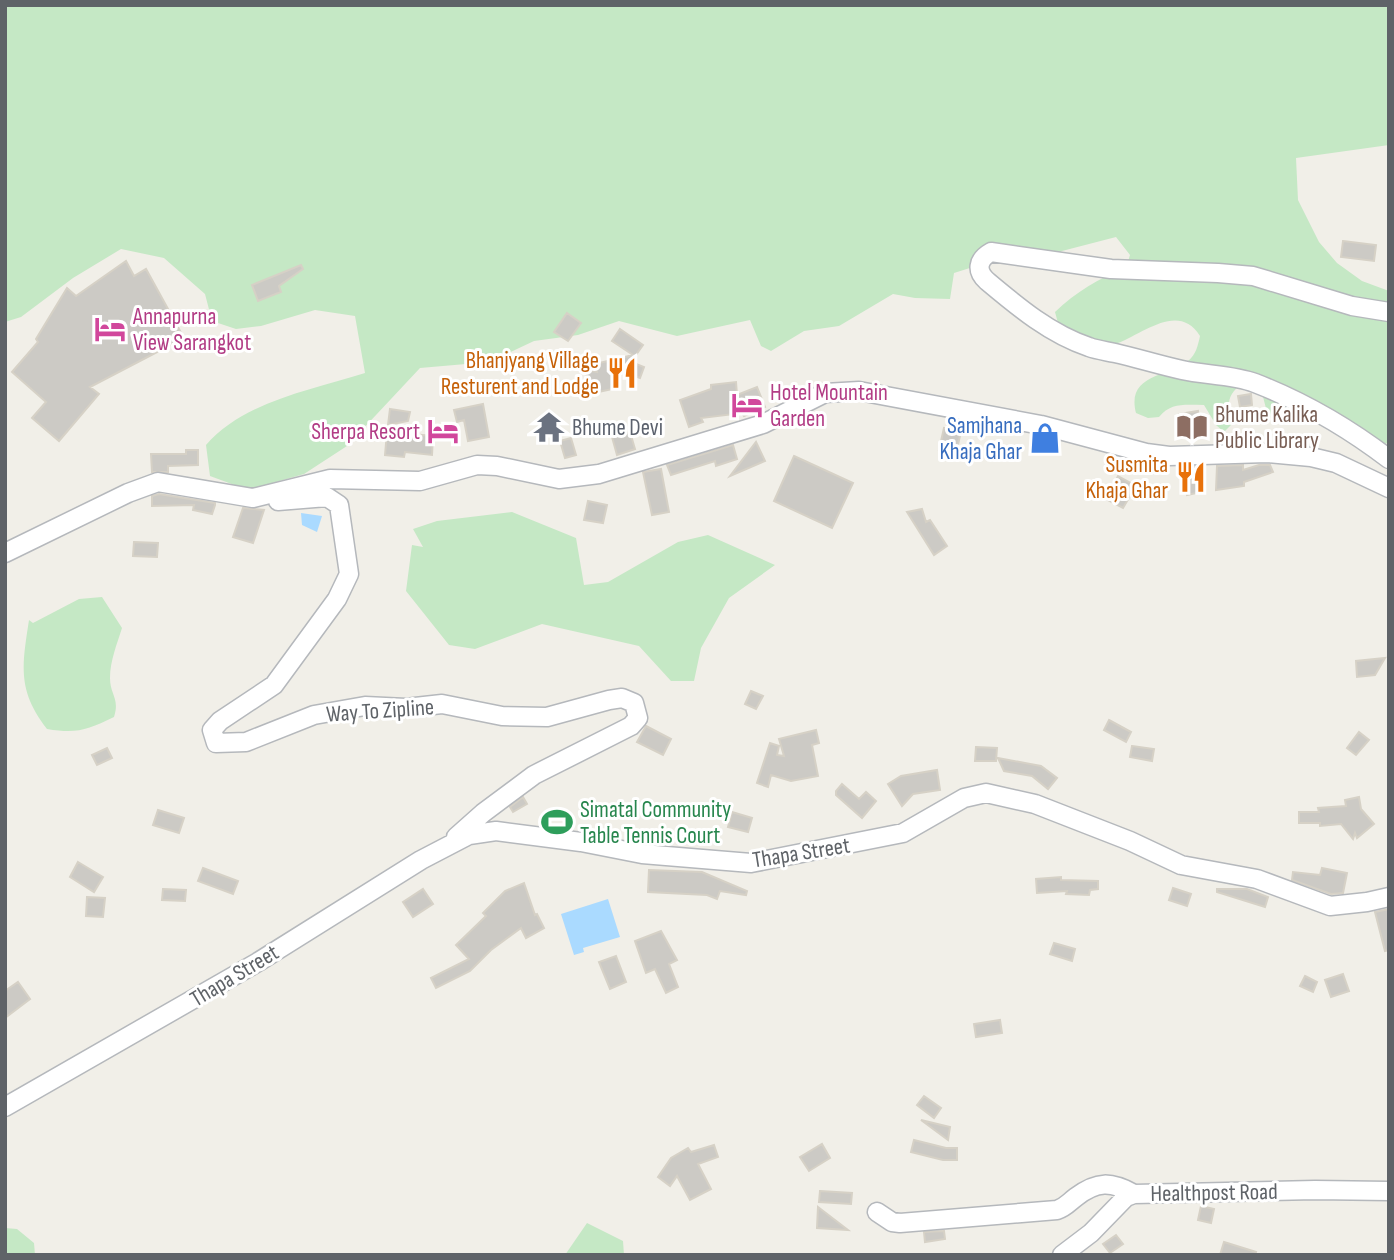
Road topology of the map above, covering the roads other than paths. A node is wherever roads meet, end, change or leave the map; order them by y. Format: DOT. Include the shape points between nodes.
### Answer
graph roads {
  1 [pos="1389,312"];
  2 [pos="1389,459"];
  3 [pos="1389,488"];
  4 [pos="253,498"];
  5 [pos="5,553"];
  6 [pos="443,848"];
  7 [pos="1389,897"];
  8 [pos="5,1107"];
  9 [pos="1389,1191"];
  10 [pos="1134,1194"];
  11 [pos="877,1212"];
  12 [pos="1062,1255"];
  1 -- 2 [label="street" via="1352,306 1253,276 1218,272 1111,269 990,253 978,268 1028,315 1090,348 1251,382 1312,408"];
  3 -- 4 [label="street" via="1336,463 1291,454 1146,453 1041,425 839,391 825,393 763,424 599,474 559,479 477,465 420,481 330,479"];
  4 -- 5 [label="street" via="158,482"];
  4 -- 6 [label="street, Way To Zipline" via="327,497 339,505 349,574 337,599 274,685 212,730 216,743 246,742 314,715 365,706 442,704 502,716 547,717 609,700 622,698 634,703 638,718 631,726 534,775"];
  6 -- 7 [label="street, Thapa Street" via="469,835 496,831 642,854 751,863 903,833 964,798 986,793 1035,804 1181,865 1257,879 1330,906"];
  6 -- 8 [label="street, Thapa Street" via="258,962"];
  9 -- 10 [label="street, Healthpost Road"];
  10 -- 11 [label="street" via="1111,1184 1093,1186 1057,1210 900,1223"];
  10 -- 12 [label="street, Healthpost Road"];
}
